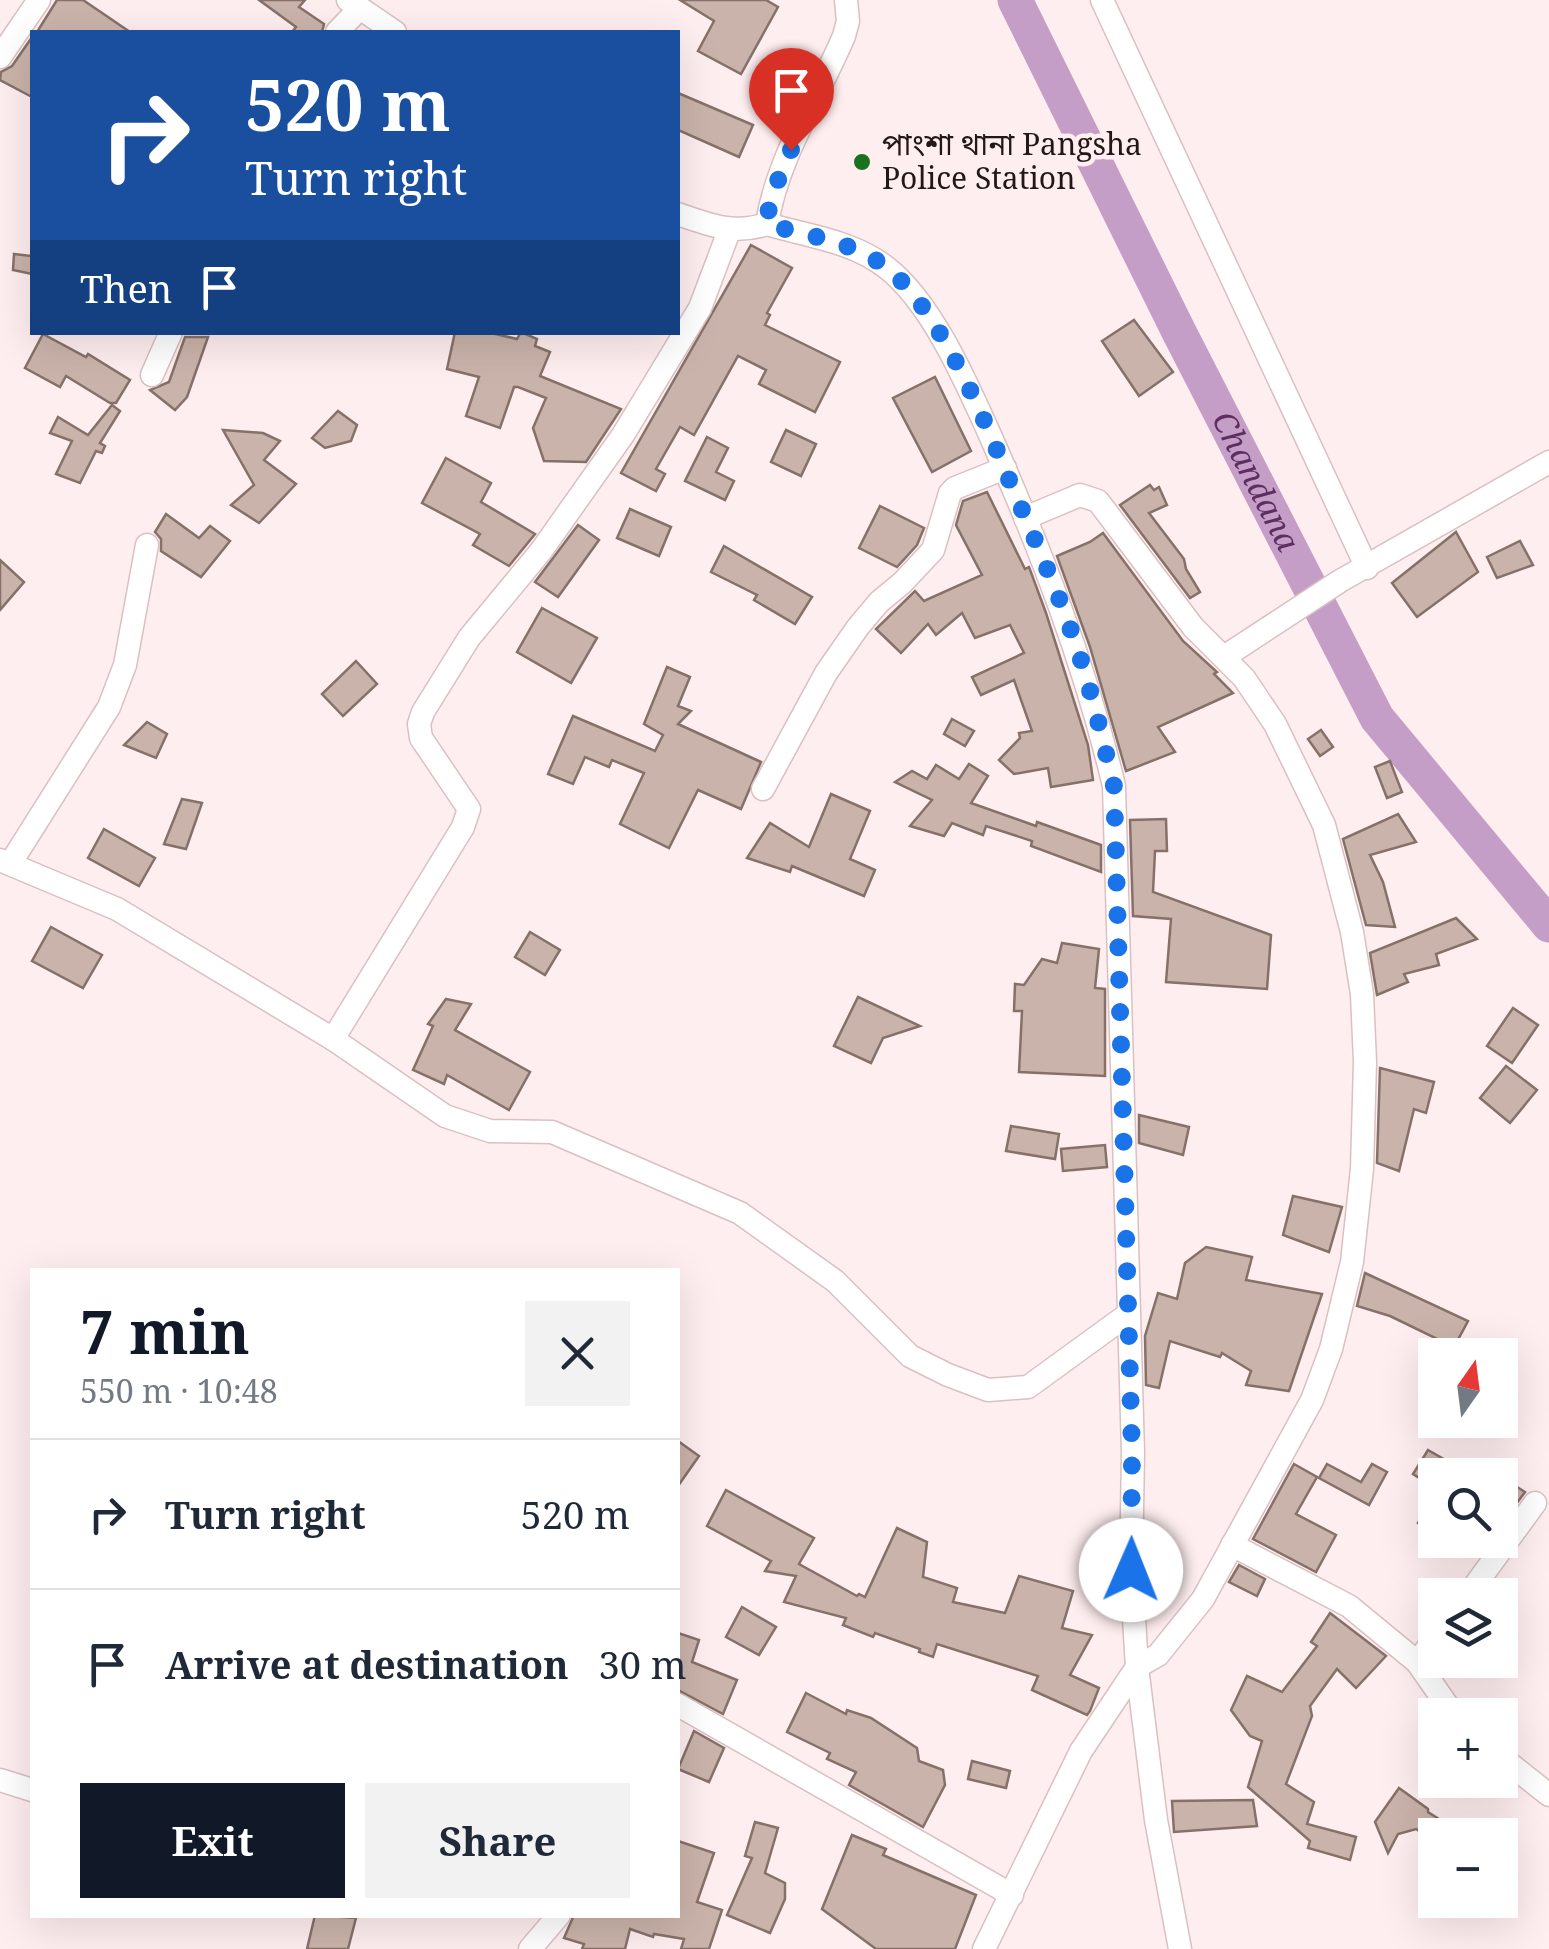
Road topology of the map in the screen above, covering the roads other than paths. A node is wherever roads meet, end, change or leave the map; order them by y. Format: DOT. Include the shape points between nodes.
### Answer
graph roads {
  1 [pos="39,0"];
  2 [pos="846,0"];
  3 [pos="1102,0"];
  4 [pos="366,6"];
  5 [pos="339,30"];
  6 [pos="393,30"];
  7 [pos="0,56"];
  8 [pos="680,215"];
  9 [pos="767,224"];
  10 [pos="728,231"];
  11 [pos="170,335"];
  12 [pos="152,375"];
  13 [pos="1549,462"];
  14 [pos="1004,468"];
  15 [pos="1025,518"];
  16 [pos="147,544"];
  17 [pos="1366,568"];
  18 [pos="1224,658"];
  19 [pos="763,789"];
  20 [pos="5,862"];
  21 [pos="334,1039"];
  22 [pos="1127,1316"];
  23 [pos="1535,1503"];
  24 [pos="1232,1544"];
  25 [pos="1480,1578"];
  26 [pos="1417,1662"];
  27 [pos="1137,1667"];
  28 [pos="1442,1698"];
  29 [pos="680,1707"];
  30 [pos="1518,1770"];
  31 [pos="0,1780"];
  32 [pos="30,1789"];
  33 [pos="1549,1795"];
  34 [pos="1012,1895"];
  35 [pos="556,1918"];
  36 [pos="530,1949"];
  37 [pos="984,1949"];
  38 [pos="1180,1949"];
  1 -- 7 [label="street"];
  2 -- 9 [label="street" via="844,36 780,174"];
  3 -- 17 [label="street"];
  4 -- 5 [label="street"];
  4 -- 6 [label="street"];
  8 -- 10 [label="street"];
  9 -- 10 [label="street"];
  9 -- 14 [label="street" via="856,249 905,285 945,344"];
  10 -- 21 [label="street" via="700,308 623,434 541,551 469,638 423,712 420,738 468,810"];
  11 -- 12 [label="street"];
  13 -- 17 [label="street"];
  14 -- 15 [label="street"];
  14 -- 19 [label="street" via="950,493 933,550 880,602 826,672"];
  15 -- 18 [label="street" via="1080,495 1098,501 1169,598"];
  15 -- 22 [label="street" via="1074,641 1114,786"];
  16 -- 20 [label="street" via="125,665 109,707"];
  17 -- 18 [label="street"];
  18 -- 24 [label="street" via="1275,724 1324,826 1352,932 1365,1062 1357,1230 1331,1349 1312,1400"];
  20 -- 21 [label="street" via="117,909"];
  21 -- 22 [label="street" via="445,1116 490,1131 552,1132 740,1213 835,1281 910,1356 988,1390 1028,1387"];
  22 -- 27 [label="street"];
  23 -- 25 [label="street"];
  24 -- 26 [label="street" via="1349,1606"];
  24 -- 27 [label="street" via="1176,1636"];
  26 -- 28 [label="street"];
  27 -- 34 [label="street" via="1081,1752"];
  27 -- 38 [label="street"];
  29 -- 34 [label="street"];
  30 -- 33 [label="street"];
  31 -- 32 [label="street"];
  34 -- 37 [label="street"];
  35 -- 36 [label="street"];
}
